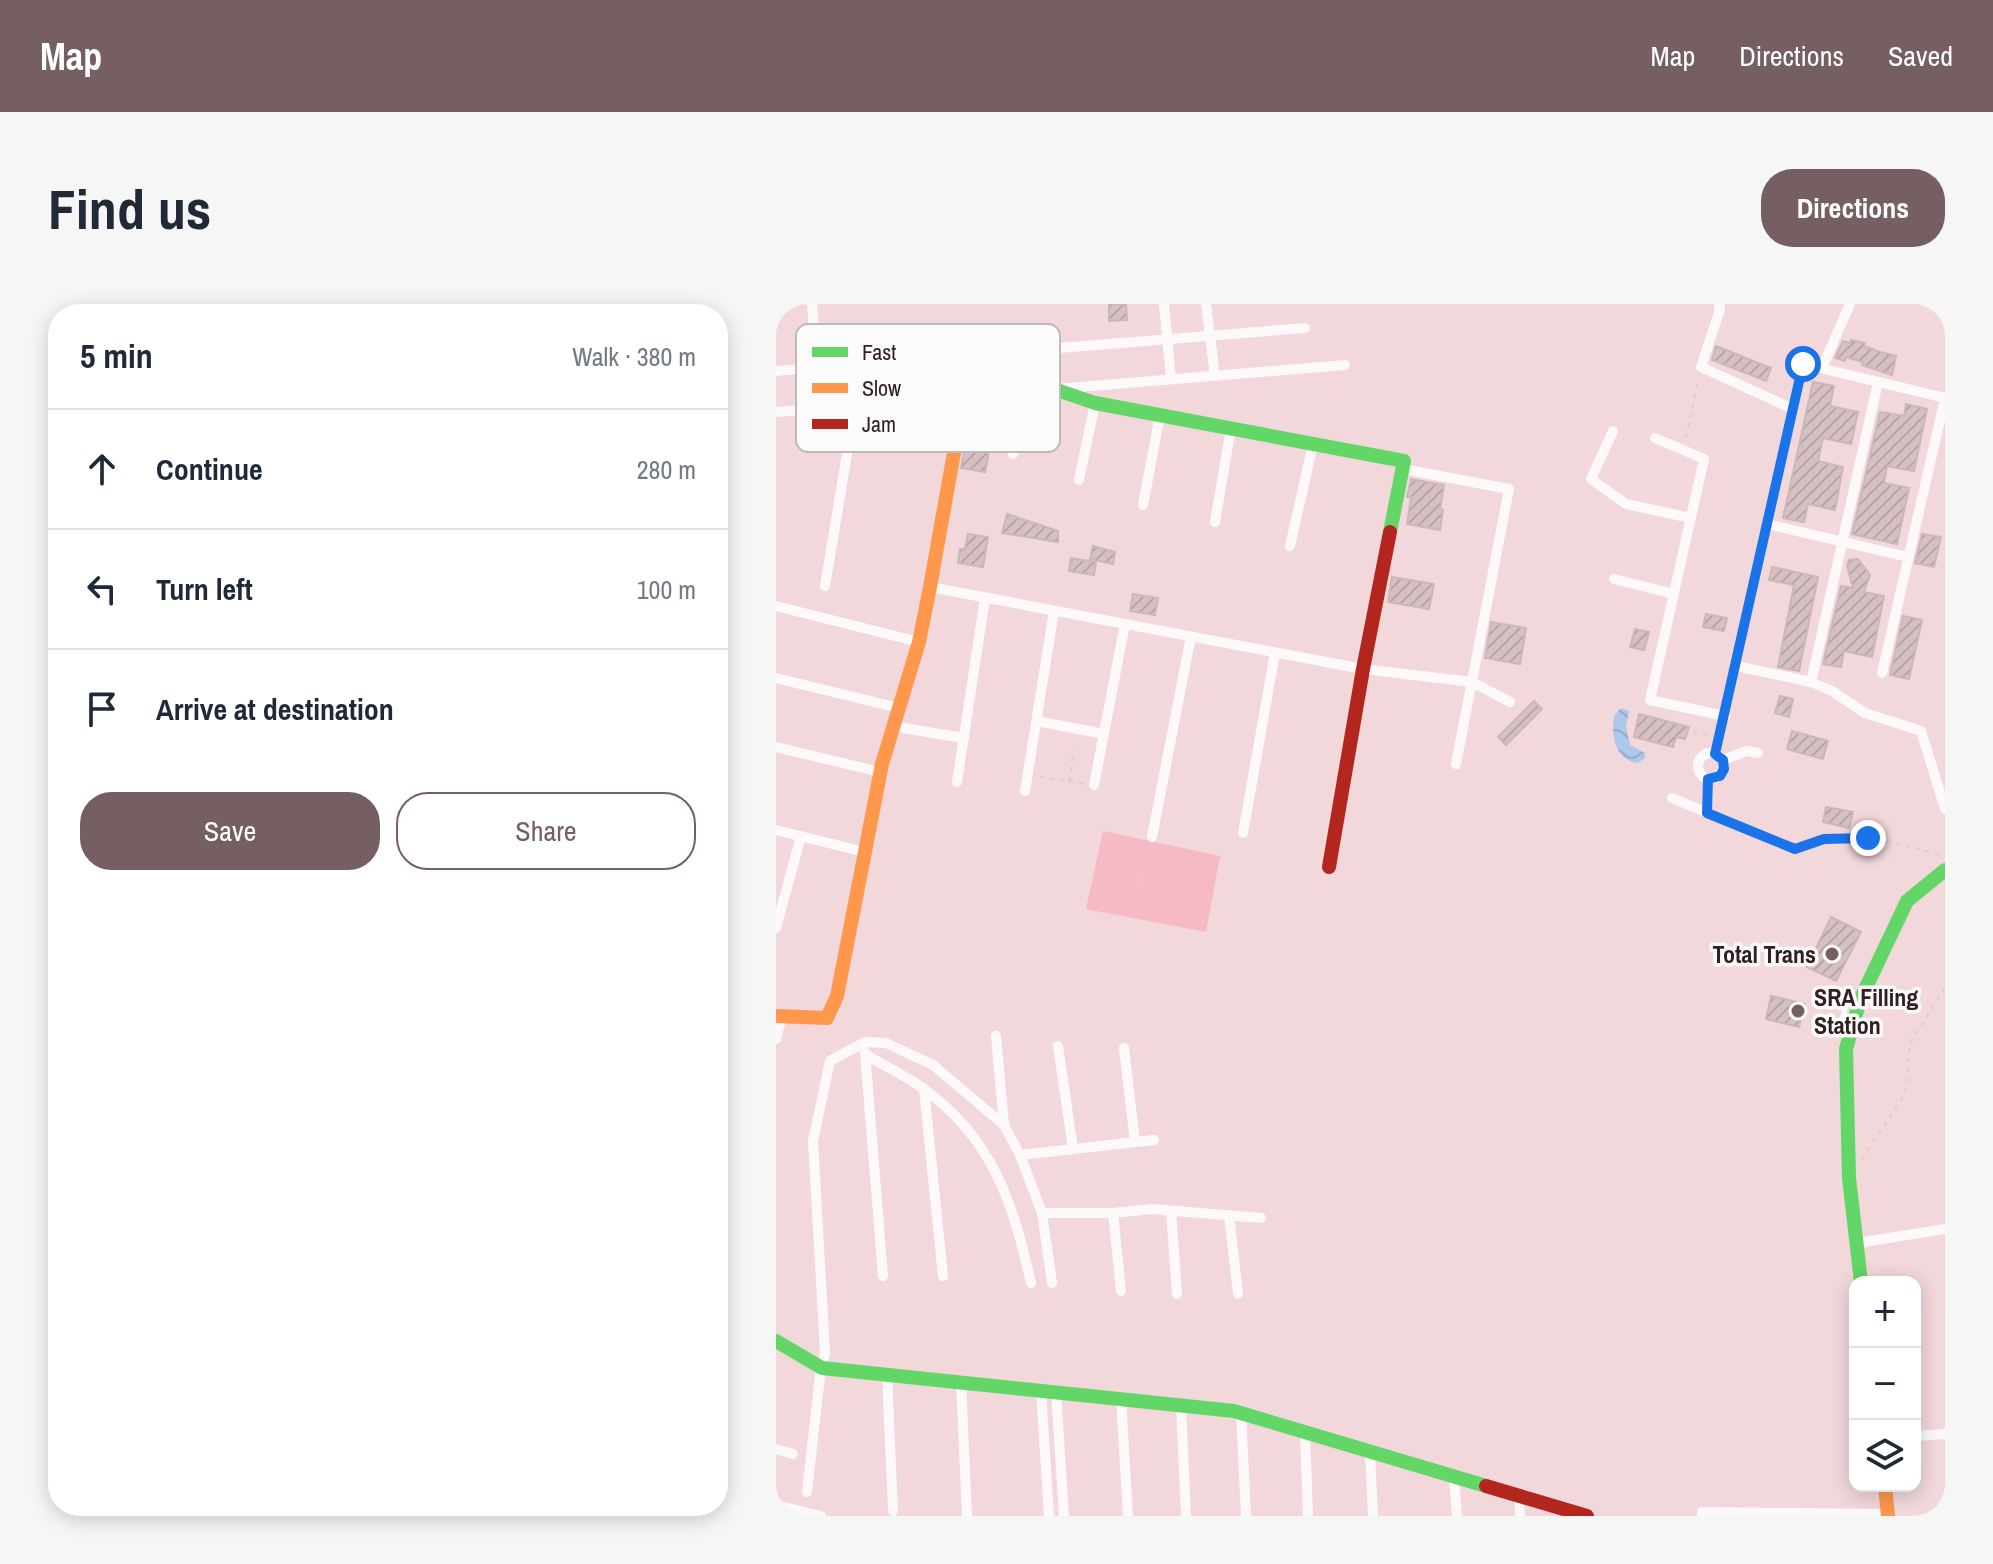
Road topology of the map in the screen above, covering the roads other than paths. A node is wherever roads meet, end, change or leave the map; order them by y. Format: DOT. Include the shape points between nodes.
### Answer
graph roads {
  1 [pos="812,304"];
  2 [pos="1164,304"];
  3 [pos="1206,304"];
  4 [pos="1719,304"];
  5 [pos="1850,304"];
  6 [pos="814,324"];
  7 [pos="1305,328"];
  8 [pos="1210,336"];
  9 [pos="1168,339"];
  10 [pos="1060,348"];
  11 [pos="1345,365"];
  12 [pos="1822,368"];
  13 [pos="796,370"];
  14 [pos="776,371"];
  15 [pos="1215,376"];
  16 [pos="1171,379"];
  17 [pos="1878,382"];
  18 [pos="1060,388"];
  19 [pos="1060,391"];
  20 [pos="1945,398"];
  21 [pos="1095,403"];
  22 [pos="1793,409"];
  23 [pos="796,410"];
  24 [pos="776,412"];
  25 [pos="1160,415"];
  26 [pos="1231,428"];
  27 [pos="1613,431"];
  28 [pos="1655,438"];
  29 [pos="1313,444"];
  30 [pos="847,452"];
  31 [pos="954,452"];
  32 [pos="1403,469"];
  33 [pos="1079,480"];
  34 [pos="1143,505"];
  35 [pos="1691,518"];
  36 [pos="1215,522"];
  37 [pos="1767,524"];
  38 [pos="1842,541"];
  39 [pos="1290,546"];
  40 [pos="1908,557"];
  41 [pos="1614,579"];
  42 [pos="825,586"];
  43 [pos="930,587"];
  44 [pos="1674,594"];
  45 [pos="985,598"];
  46 [pos="776,606"];
  47 [pos="1054,611"];
  48 [pos="1125,624"];
  49 [pos="1191,636"];
  50 [pos="919,642"];
  51 [pos="1275,653"];
  52 [pos="1736,666"];
  53 [pos="1363,669"];
  54 [pos="1882,673"];
  55 [pos="776,678"];
  56 [pos="1472,682"];
  57 [pos="1811,682"];
  58 [pos="1510,702"];
  59 [pos="899,708"];
  60 [pos="1725,716"];
  61 [pos="1037,721"];
  62 [pos="903,728"];
  63 [pos="1104,734"];
  64 [pos="964,738"];
  65 [pos="776,747"];
  66 [pos="1758,753"];
  67 [pos="1719,757"];
  68 [pos="1456,764"];
  69 [pos="880,772"];
  70 [pos="1708,779"];
  71 [pos="957,782"];
  72 [pos="1094,785"];
  73 [pos="1025,791"];
  74 [pos="1672,798"];
  75 [pos="1945,809"];
  76 [pos="1707,813"];
  77 [pos="776,830"];
  78 [pos="1243,833"];
  79 [pos="801,836"];
  80 [pos="1152,837"];
  81 [pos="1795,849"];
  82 [pos="865,852"];
  83 [pos="1329,867"];
  84 [pos="1945,870"];
  85 [pos="776,928"];
  86 [pos="779,1016"];
  87 [pos="996,1036"];
  88 [pos="776,1039"];
  89 [pos="865,1042"];
  90 [pos="1058,1046"];
  91 [pos="1124,1048"];
  92 [pos="865,1054"];
  93 [pos="924,1089"];
  94 [pos="1004,1125"];
  95 [pos="1154,1140"];
  96 [pos="1135,1142"];
  97 [pos="1073,1149"];
  98 [pos="1020,1155"];
  99 [pos="1171,1211"];
  100 [pos="1042,1213"];
  101 [pos="1113,1213"];
  102 [pos="1229,1215"];
  103 [pos="1261,1218"];
  104 [pos="1945,1229"];
  105 [pos="1857,1243"];
  106 [pos="883,1276"];
  107 [pos="943,1276"];
  108 [pos="1860,1276"];
  109 [pos="1031,1283"];
  110 [pos="1052,1283"];
  111 [pos="1121,1291"];
  112 [pos="1177,1294"];
  113 [pos="1238,1294"];
  114 [pos="776,1341"];
  115 [pos="821,1367"];
  116 [pos="887,1374"];
  117 [pos="961,1382"];
  118 [pos="1048,1391"];
  119 [pos="1121,1399"];
  120 [pos="1181,1405"];
  121 [pos="1241,1413"];
  122 [pos="1305,1433"];
  123 [pos="1945,1434"];
  124 [pos="1921,1436"];
  125 [pos="776,1449"];
  126 [pos="1370,1453"];
  127 [pos="793,1454"];
  128 [pos="1454,1478"];
  129 [pos="807,1492"];
  130 [pos="1885,1492"];
  131 [pos="1519,1495"];
  132 [pos="776,1505"];
  133 [pos="893,1511"];
  134 [pos="1884,1515"];
  135 [pos="821,1516"];
  136 [pos="967,1516"];
  137 [pos="1049,1516"];
  138 [pos="1064,1516"];
  139 [pos="1128,1516"];
  140 [pos="1186,1516"];
  141 [pos="1246,1516"];
  142 [pos="1308,1516"];
  143 [pos="1373,1516"];
  144 [pos="1457,1516"];
  145 [pos="1520,1516"];
  146 [pos="1587,1516"];
  147 [pos="1702,1516"];
  1 -- 6 [label="street"];
  2 -- 9 [label="street"];
  3 -- 8 [label="street"];
  4 -- 22 [label="street" via="1701,367"];
  5 -- 12 [label="street"];
  7 -- 8 [label="street"];
  8 -- 9 [label="street"];
  8 -- 15 [label="street"];
  9 -- 10 [label="street"];
  9 -- 16 [label="street"];
  11 -- 15 [label="street"];
  12 -- 17 [label="street"];
  12 -- 22 [label="street" via="1803,364"];
  13 -- 14 [label="street"];
  15 -- 16 [label="street"];
  16 -- 18 [label="street"];
  17 -- 20 [label="street"];
  17 -- 38 [label="street"];
  19 -- 21 [label="street"];
  20 -- 40 [label="street"];
  21 -- 25 [label="street"];
  21 -- 33 [label="street"];
  22 -- 37 [label="street"];
  23 -- 24 [label="street"];
  25 -- 26 [label="street"];
  25 -- 34 [label="street"];
  26 -- 29 [label="street"];
  26 -- 36 [label="street"];
  27 -- 35 [label="street" via="1591,479 1626,504"];
  28 -- 35 [label="street" via="1704,459"];
  29 -- 32 [label="street" via="1404,461"];
  29 -- 39 [label="street"];
  30 -- 42 [label="street"];
  31 -- 43 [label="street"];
  32 -- 53 [label="street"];
  32 -- 56 [label="street" via="1509,489"];
  35 -- 44 [label="street"];
  37 -- 38 [label="street"];
  37 -- 52 [label="street"];
  38 -- 40 [label="street"];
  38 -- 57 [label="street"];
  40 -- 54 [label="street"];
  41 -- 44 [label="street"];
  43 -- 45 [label="street"];
  43 -- 50 [label="street"];
  44 -- 60 [label="street" via="1650,700"];
  45 -- 47 [label="street"];
  45 -- 64 [label="street"];
  46 -- 50 [label="street"];
  47 -- 48 [label="street"];
  47 -- 61 [label="street"];
  48 -- 49 [label="street"];
  48 -- 63 [label="street"];
  49 -- 51 [label="street"];
  49 -- 80 [label="street"];
  50 -- 59 [label="street"];
  51 -- 53 [label="street"];
  51 -- 78 [label="street"];
  52 -- 57 [label="street"];
  52 -- 60 [label="street"];
  53 -- 56 [label="street"];
  53 -- 83 [label="street"];
  55 -- 59 [label="street"];
  56 -- 58 [label="street"];
  56 -- 68 [label="street"];
  57 -- 75 [label="street" via="1865,713 1921,731"];
  59 -- 69 [label="street"];
  60 -- 67 [label="street"];
  61 -- 63 [label="street"];
  61 -- 73 [label="street"];
  62 -- 64 [label="street"];
  63 -- 72 [label="street"];
  64 -- 71 [label="street"];
  65 -- 69 [label="street"];
  66 -- 67 [label="street"];
  67 -- 70 [label="street" via="1723,773"];
  67 -- 70 [label="street" via="1704,755 1699,761 1700,774"];
  69 -- 82 [label="street"];
  70 -- 76 [label="street"];
  74 -- 76 [label="street"];
  76 -- 81 [label="street"];
  77 -- 79 [label="street"];
  79 -- 82 [label="street"];
  79 -- 85 [label="street"];
  82 -- 86 [label="street" via="837,996 827,1018"];
  84 -- 105 [label="street" via="1907,901 1863,994 1848,1043 1849,1178"];
  86 -- 88 [label="street"];
  87 -- 94 [label="street"];
  89 -- 92 [label="street"];
  89 -- 94 [label="street" via="886,1043 933,1065"];
  89 -- 115 [label="street" via="830,1061 813,1141 825,1352"];
  90 -- 97 [label="street"];
  91 -- 96 [label="street"];
  92 -- 93 [label="street"];
  92 -- 106 [label="street"];
  93 -- 107 [label="street"];
  93 -- 109 [label="street" via="973,1133 993,1164 1017,1223"];
  94 -- 98 [label="street"];
  95 -- 96 [label="street"];
  96 -- 97 [label="street"];
  97 -- 98 [label="street"];
  98 -- 100 [label="street"];
  99 -- 101 [label="street"];
  99 -- 102 [label="street"];
  99 -- 112 [label="street"];
  100 -- 101 [label="street"];
  100 -- 110 [label="street"];
  101 -- 111 [label="street"];
  102 -- 103 [label="street"];
  102 -- 113 [label="street"];
  104 -- 105 [label="street"];
  105 -- 108 [label="street"];
  114 -- 115 [label="street"];
  115 -- 116 [label="street"];
  115 -- 129 [label="street"];
  116 -- 117 [label="street"];
  116 -- 133 [label="street"];
  117 -- 118 [label="street"];
  117 -- 136 [label="street"];
  118 -- 119 [label="street"];
  118 -- 137 [label="street"];
  118 -- 138 [label="street"];
  119 -- 120 [label="street"];
  119 -- 139 [label="street"];
  120 -- 121 [label="street"];
  120 -- 140 [label="street"];
  121 -- 122 [label="street"];
  121 -- 141 [label="street"];
  122 -- 126 [label="street"];
  122 -- 142 [label="street"];
  123 -- 124 [label="street"];
  125 -- 127 [label="street"];
  126 -- 128 [label="street"];
  126 -- 143 [label="street"];
  128 -- 131 [label="street"];
  128 -- 144 [label="street"];
  130 -- 134 [label="street"];
  131 -- 145 [label="street"];
  131 -- 146 [label="street"];
  132 -- 135 [label="street"];
  134 -- 147 [label="street"];
}
